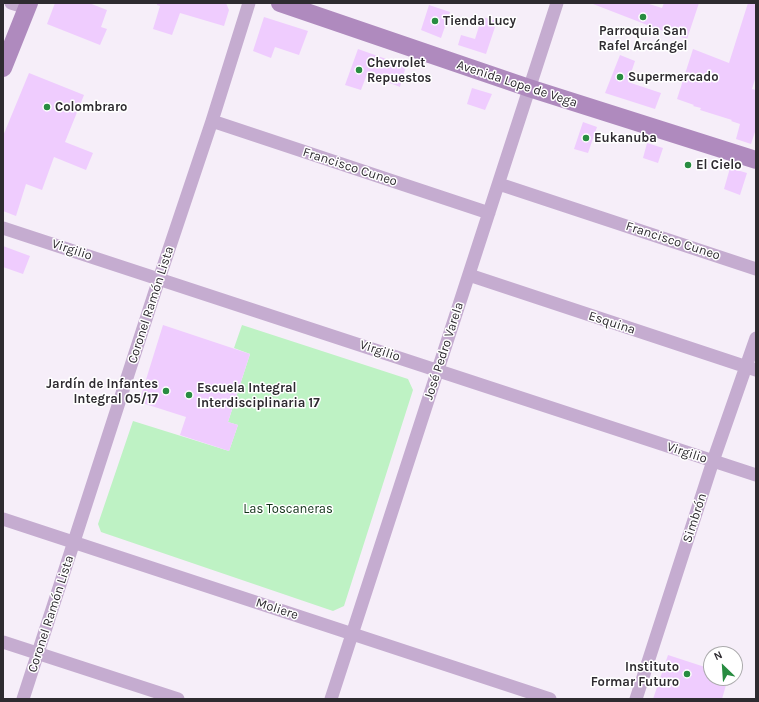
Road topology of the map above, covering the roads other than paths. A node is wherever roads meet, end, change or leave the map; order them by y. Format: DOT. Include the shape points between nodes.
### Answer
graph roads {
  1 [pos="249,3"];
  2 [pos="280,3"];
  3 [pos="557,3"];
  4 [pos="22,5"];
  5 [pos="3,68"];
  6 [pos="529,88"];
  7 [pos="212,122"];
  8 [pos="756,160"];
  9 [pos="499,184"];
  10 [pos="488,214"];
  11 [pos="3,228"];
  12 [pos="756,269"];
  13 [pos="469,275"];
  14 [pos="159,279"];
  15 [pos="756,338"];
  16 [pos="751,368"];
  17 [pos="438,370"];
  18 [pos="713,461"];
  19 [pos="756,475"];
  20 [pos="3,519"];
  21 [pos="74,542"];
  22 [pos="352,633"];
  23 [pos="3,642"];
  24 [pos="37,654"];
  25 [pos="23,699"];
  26 [pos="178,699"];
  27 [pos="331,699"];
  28 [pos="550,699"];
  29 [pos="636,699"];
  1 -- 7 [label="street, Coronel Ramón Lista"];
  2 -- 6 [label="main road, Avenida Lope de Vega"];
  3 -- 6 [label="street, José Pedro Varela"];
  4 -- 5 [label="main road"];
  6 -- 8 [label="main road, Avenida Lope de Vega"];
  6 -- 9 [label="street, José Pedro Varela"];
  7 -- 10 [label="street, Francisco Cuneo"];
  7 -- 14 [label="street, Coronel Ramón Lista"];
  9 -- 10 [label="street, José Pedro Varela"];
  9 -- 12 [label="street, Francisco Cuneo"];
  10 -- 13 [label="street, José Pedro Varela"];
  11 -- 14 [label="street, Virgilio"];
  13 -- 16 [label="street, Esquina"];
  13 -- 17 [label="street, José Pedro Varela"];
  14 -- 17 [label="street, Virgilio"];
  14 -- 21 [label="street, Coronel Ramón Lista"];
  15 -- 16 [label="street, Simbrón"];
  16 -- 18 [label="street, Simbrón"];
  17 -- 18 [label="street, Virgilio"];
  17 -- 22 [label="street, José Pedro Varela"];
  18 -- 19 [label="street, Virgilio"];
  18 -- 29 [label="street, Simbrón"];
  20 -- 21 [label="street, Moliere"];
  21 -- 22 [label="street, Moliere"];
  21 -- 24 [label="street, Coronel Ramón Lista"];
  22 -- 27 [label="street, José Pedro Varela"];
  22 -- 28 [label="street, Moliere"];
  23 -- 24 [label="street"];
  24 -- 25 [label="street, Coronel Ramón Lista"];
  24 -- 26 [label="street"];
}
